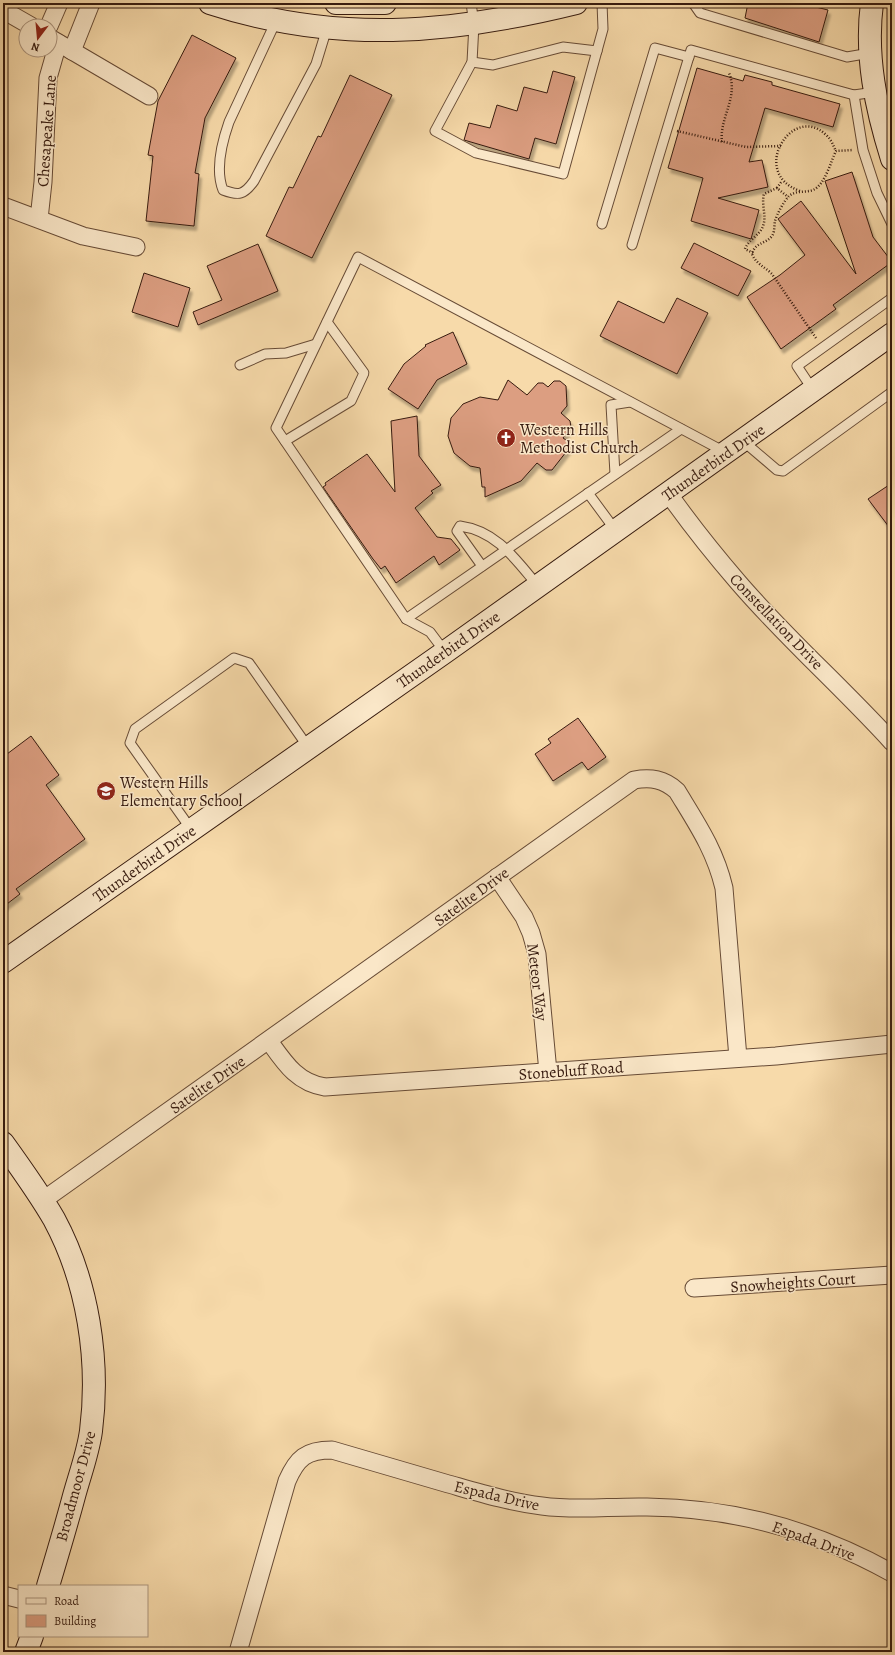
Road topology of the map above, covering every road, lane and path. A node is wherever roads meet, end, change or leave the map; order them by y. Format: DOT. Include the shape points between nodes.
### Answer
graph roads {
  1 [pos="59,3"];
  2 [pos="91,3"];
  3 [pos="210,3"];
  4 [pos="336,3"];
  5 [pos="340,3"];
  6 [pos="385,3"];
  7 [pos="471,3"];
  8 [pos="576,3"];
  9 [pos="602,3"];
  10 [pos="693,3"];
  11 [pos="872,3"];
  12 [pos="3,10"];
  13 [pos="52,18"];
  14 [pos="18,19"];
  15 [pos="276,21"];
  16 [pos="474,24"];
  17 [pos="332,28"];
  18 [pos="60,44"];
  19 [pos="597,51"];
  20 [pos="870,53"];
  21 [pos="689,57"];
  22 [pos="726,59"];
  23 [pos="472,62"];
  24 [pos="864,93"];
  25 [pos="149,96"];
  26 [pos="667,129"];
  27 [pos="722,142"];
  28 [pos="781,146"];
  29 [pos="863,150"];
  30 [pos="836,151"];
  31 [pos="892,159"];
  32 [pos="782,181"];
  33 [pos="778,188"];
  34 [pos="800,191"];
  35 [pos="788,197"];
  36 [pos="3,206"];
  37 [pos="39,219"];
  38 [pos="602,224"];
  39 [pos="892,224"];
  40 [pos="632,245"];
  41 [pos="136,247"];
  42 [pos="753,253"];
  43 [pos="892,298"];
  44 [pos="327,322"];
  45 [pos="892,334"];
  46 [pos="316,344"];
  47 [pos="822,348"];
  48 [pos="240,365"];
  49 [pos="813,390"];
  50 [pos="892,392"];
  51 [pos="630,402"];
  52 [pos="681,428"];
  53 [pos="285,441"];
  54 [pos="734,447"];
  55 [pos="615,474"];
  56 [pos="588,493"];
  57 [pos="668,493"];
  58 [pos="616,531"];
  59 [pos="508,549"];
  60 [pos="482,566"];
  61 [pos="538,586"];
  62 [pos="406,619"];
  63 [pos="446,652"];
  64 [pos="892,742"];
  65 [pos="308,747"];
  66 [pos="192,829"];
  67 [pos="497,877"];
  68 [pos="3,962"];
  69 [pos="269,1041"];
  70 [pos="892,1044"];
  71 [pos="738,1058"];
  72 [pos="548,1072"];
  73 [pos="3,1144"];
  74 [pos="42,1201"];
  75 [pos="892,1275"];
  76 [pos="694,1288"];
  77 [pos="892,1573"];
  78 [pos="48,1585"];
  79 [pos="3,1595"];
  80 [pos="18,1599"];
  81 [pos="32,1637"];
  82 [pos="26,1652"];
  83 [pos="238,1652"];
  1 -- 13 [label="street"];
  2 -- 18 [label="street, Chesapeake Lane"];
  3 -- 15 [label="street"];
  4 -- 5 [label="street"];
  5 -- 6 [label="street"];
  5 -- 17 [label="street"];
  7 -- 16 [label="lane"];
  8 -- 16 [label="street"];
  9 -- 19 [label="lane" via="603,29"];
  10 -- 20 [label="lane" via="700,13 847,57"];
  11 -- 20 [label="street"];
  12 -- 14 [label="street"];
  15 -- 17 [label="street"];
  15 -- 17 [label="lane" via="223,138 219,180 223,190 235,194 246,191 254,182"];
  16 -- 17 [label="street" via="389,31"];
  16 -- 23 [label="lane"];
  18 -- 25 [label="street"];
  18 -- 37 [label="street, Chesapeake Lane" via="48,78"];
  19 -- 23 [label="lane" via="563,46 493,65"];
  19 -- 23 [label="lane" via="563,174 476,153 435,131"];
  20 -- 24 [label="street"];
  21 -- 22 [label="lane" via="691,50"];
  21 -- 26 [label="lane"];
  21 -- 38 [label="lane" via="655,48"];
  22 -- 24 [label="lane"];
  22 -- 27 [label="path" via="733,82 721,134"];
  24 -- 29 [label="lane"];
  24 -- 31 [label="street" via="881,125"];
  26 -- 27 [label="path"];
  26 -- 40 [label="lane"];
  27 -- 28 [label="path" via="746,146"];
  28 -- 30 [label="path" via="790,132 805,126 828,136"];
  28 -- 32 [label="path" via="776,164"];
  29 -- 30 [label="path"];
  29 -- 39 [label="lane" via="877,193"];
  30 -- 34 [label="path" via="829,170 817,187 813,190"];
  32 -- 33 [label="path"];
  32 -- 34 [label="path" via="790,188"];
  33 -- 35 [label="path"];
  33 -- 42 [label="path" via="764,194 762,229 745,249"];
  34 -- 35 [label="path"];
  35 -- 42 [label="path" via="775,221 773,234 758,244"];
  36 -- 37 [label="street"];
  37 -- 41 [label="street" via="83,236"];
  42 -- 47 [label="path" via="757,263 772,274"];
  43 -- 47 [label="lane"];
  44 -- 46 [label="lane"];
  44 -- 51 [label="lane" via="358,257"];
  44 -- 53 [label="lane" via="364,373 351,401"];
  45 -- 49 [label="street, Thunderbird Drive"];
  46 -- 48 [label="lane" via="286,353 265,354"];
  46 -- 53 [label="lane" via="276,428"];
  47 -- 49 [label="lane" via="797,366"];
  49 -- 54 [label="street, Thunderbird Drive"];
  50 -- 54 [label="lane" via="783,471"];
  51 -- 52 [label="lane"];
  51 -- 55 [label="lane" via="611,405"];
  52 -- 54 [label="lane"];
  52 -- 55 [label="lane"];
  53 -- 62 [label="lane"];
  54 -- 57 [label="street, Thunderbird Drive"];
  55 -- 56 [label="lane"];
  56 -- 58 [label="lane"];
  56 -- 59 [label="lane"];
  57 -- 58 [label="street, Thunderbird Drive"];
  57 -- 64 [label="street, Constellation Drive" via="738,582"];
  58 -- 61 [label="street, Thunderbird Drive"];
  59 -- 60 [label="lane"];
  59 -- 60 [label="lane" via="470,527 460,526 458,531 461,538"];
  59 -- 61 [label="lane"];
  60 -- 62 [label="lane"];
  61 -- 63 [label="street, Thunderbird Drive"];
  62 -- 63 [label="lane" via="430,632"];
  63 -- 65 [label="street, Thunderbird Drive"];
  65 -- 66 [label="street, Thunderbird Drive"];
  65 -- 66 [label="lane" via="249,663 234,658 135,729 130,743"];
  66 -- 68 [label="street, Thunderbird Drive"];
  67 -- 69 [label="street, Satelite Drive"];
  67 -- 71 [label="street, Satelite Drive" via="629,782 646,778 670,785 677,791 689,811 719,867 724,888"];
  67 -- 72 [label="street, Meteor Way" via="524,917 537,954"];
  69 -- 72 [label="street, Stonebluff Road" via="296,1075 307,1082 325,1087"];
  69 -- 74 [label="street, Satelite Drive"];
  70 -- 71 [label="street, Stonebluff Road"];
  71 -- 72 [label="street, Stonebluff Road"];
  73 -- 74 [label="street, Broadmoor Drive"];
  74 -- 78 [label="street, Broadmoor Drive" via="54,1219 69,1251 80,1284 91,1338 94,1396 84,1462"];
  75 -- 76 [label="street, Snowheights Court"];
  77 -- 83 [label="street, Espada Drive" via="823,1540 768,1522 682,1508 580,1509 503,1500 332,1450 320,1450 302,1457 294,1466 287,1481"];
  79 -- 80 [label="street"];
  81 -- 82 [label="street"];
}
